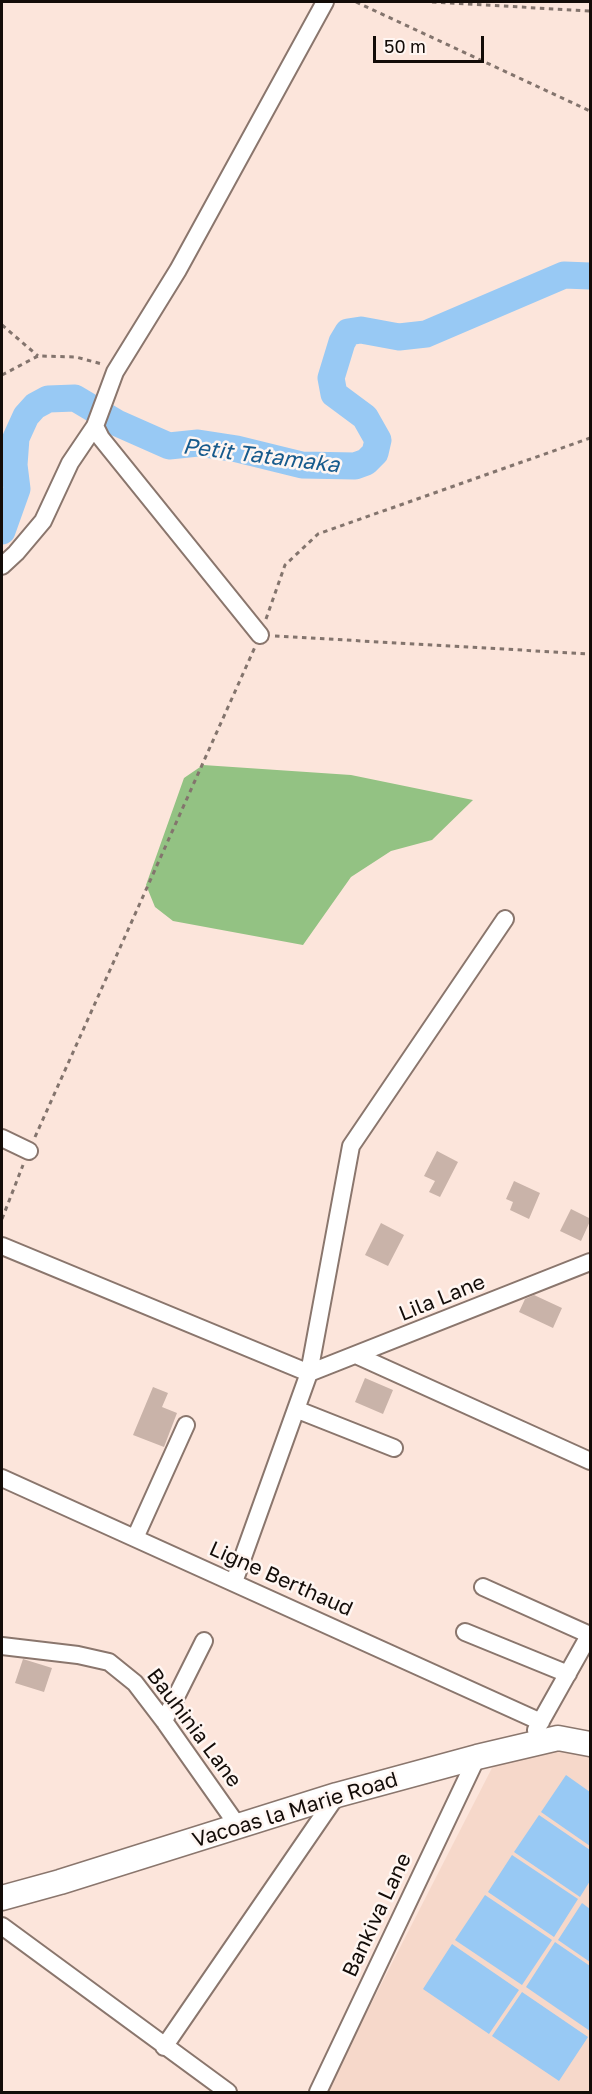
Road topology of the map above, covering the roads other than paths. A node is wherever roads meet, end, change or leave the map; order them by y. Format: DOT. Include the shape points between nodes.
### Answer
graph roads {
  1 [pos="325,2"];
  2 [pos="95,426"];
  3 [pos="2,566"];
  4 [pos="260,635"];
  5 [pos="505,919"];
  6 [pos="2,1137"];
  7 [pos="29,1151"];
  8 [pos="2,1246"];
  9 [pos="591,1262"];
  10 [pos="357,1356"];
  11 [pos="309,1373"];
  12 [pos="298,1410"];
  13 [pos="186,1425"];
  14 [pos="394,1448"];
  15 [pos="591,1461"];
  16 [pos="2,1478"];
  17 [pos="135,1538"];
  18 [pos="234,1582"];
  19 [pos="483,1587"];
  20 [pos="465,1632"];
  21 [pos="590,1634"];
  22 [pos="204,1641"];
  23 [pos="2,1646"];
  24 [pos="568,1674"];
  25 [pos="164,1721"];
  26 [pos="540,1722"];
  27 [pos="528,1744"];
  28 [pos="591,1744"];
  29 [pos="477,1757"];
  30 [pos="337,1795"];
  31 [pos="238,1826"];
  32 [pos="2,1898"];
  33 [pos="2,1926"];
  34 [pos="164,2047"];
  35 [pos="228,2092"];
  36 [pos="318,2092"];
  1 -- 2 [label="street" via="173,279 116,372"];
  2 -- 3 [label="street" via="70,463 43,521"];
  2 -- 4 [label="street"];
  5 -- 11 [label="street" via="351,1146"];
  6 -- 7 [label="street"];
  8 -- 11 [label="street"];
  9 -- 10 [label="street, Lila Lane"];
  10 -- 11 [label="street, Lila Lane"];
  10 -- 15 [label="street"];
  11 -- 12 [label="street"];
  12 -- 14 [label="street"];
  12 -- 18 [label="street"];
  13 -- 17 [label="street"];
  16 -- 17 [label="street, Ligne Berthaud"];
  17 -- 18 [label="street, Ligne Berthaud"];
  18 -- 26 [label="street, Ligne Berthaud"];
  19 -- 21 [label="street"];
  20 -- 24 [label="street"];
  21 -- 24 [label="street"];
  22 -- 25 [label="street"];
  23 -- 25 [label="street, Bauhinia Lane" via="109,1662 135,1683"];
  24 -- 26 [label="street"];
  25 -- 31 [label="street, Bauhinia Lane"];
  26 -- 27 [label="street"];
  27 -- 28 [label="main road, Vacoas la Marie Road" via="558,1738"];
  27 -- 29 [label="main road, Vacoas la Marie Road"];
  29 -- 30 [label="main road, Vacoas la Marie Road"];
  29 -- 36 [label="street, Bankiva Lane"];
  30 -- 31 [label="main road, Vacoas la Marie Road"];
  30 -- 34 [label="street"];
  31 -- 32 [label="main road, Vacoas la Marie Road"];
  33 -- 34 [label="street"];
  34 -- 35 [label="street"];
}
